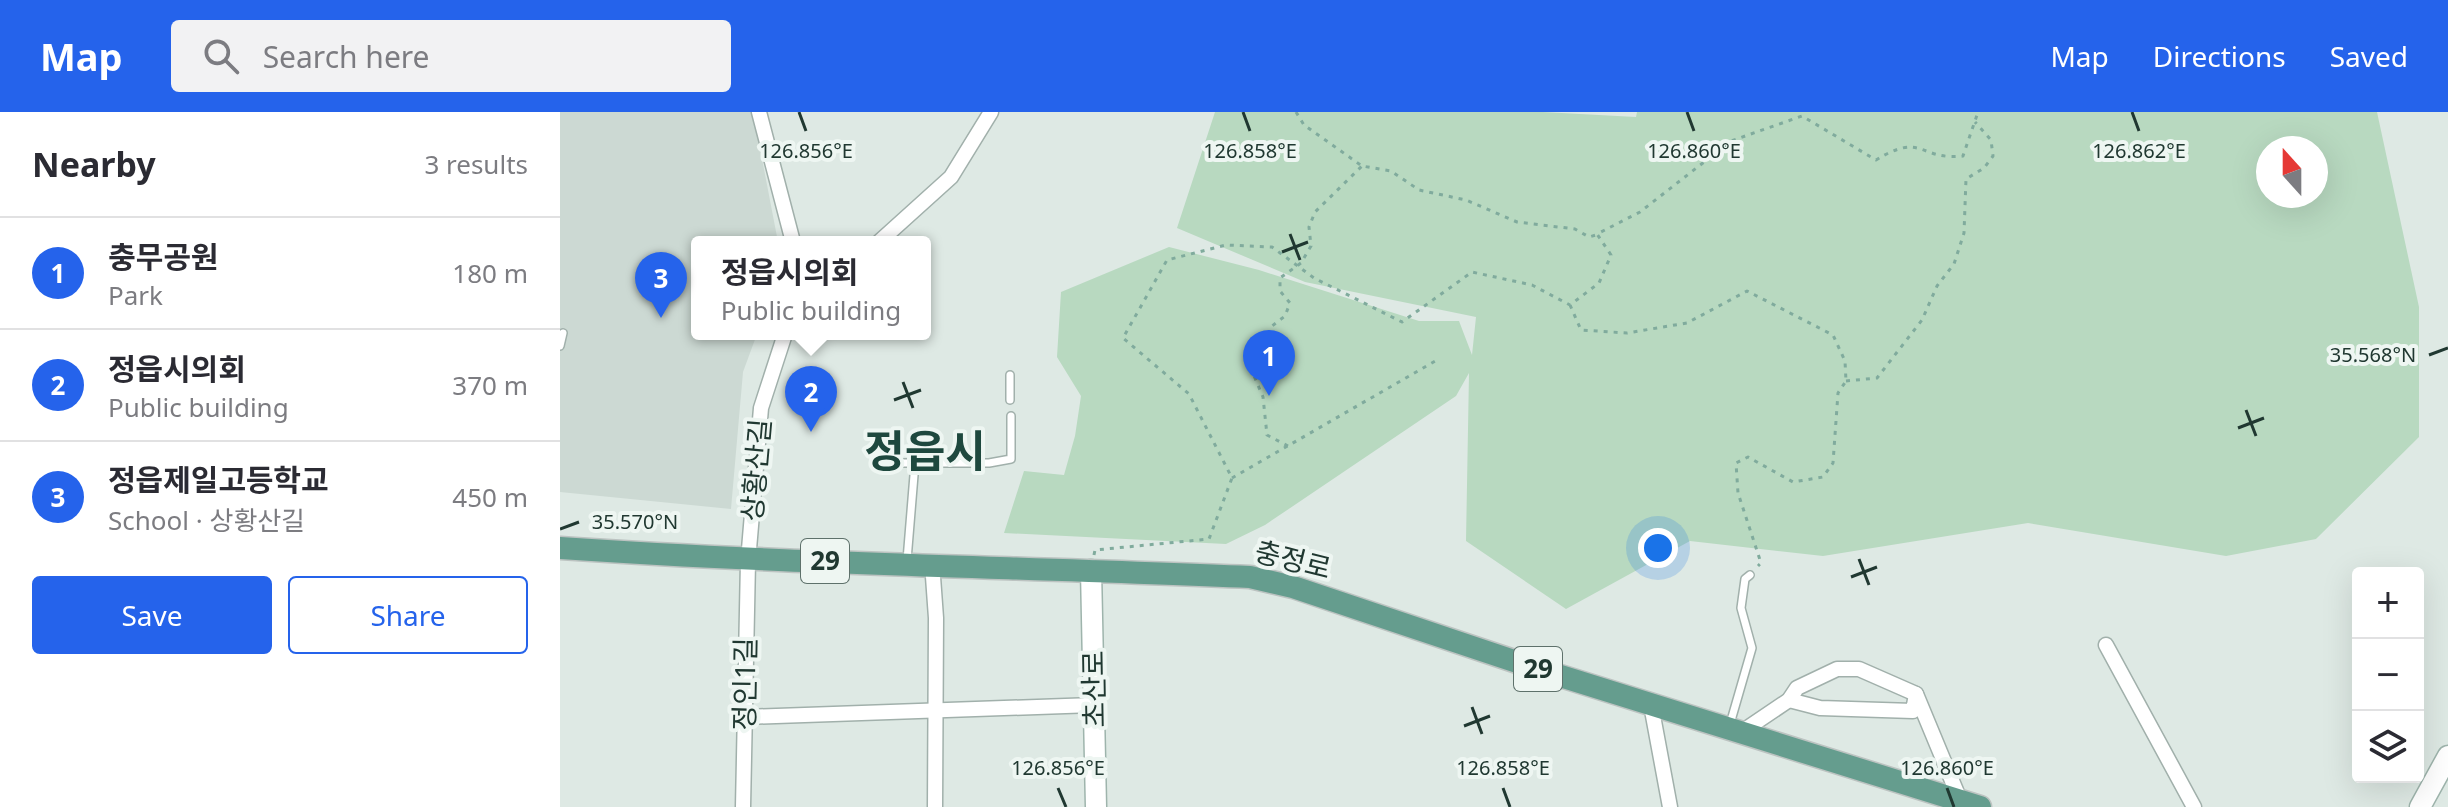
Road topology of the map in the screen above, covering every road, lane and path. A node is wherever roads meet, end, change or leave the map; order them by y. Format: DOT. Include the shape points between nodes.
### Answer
graph roads {
  1 [pos="759,112"];
  2 [pos="991,112"];
  3 [pos="1296,112"];
  4 [pos="1978,112"];
  5 [pos="1975,122"];
  6 [pos="1362,166"];
  7 [pos="1599,233"];
  8 [pos="791,236"];
  9 [pos="886,236"];
  10 [pos="1297,266"];
  11 [pos="1570,305"];
  12 [pos="563,333"];
  13 [pos="783,340"];
  14 [pos="560,346"];
  15 [pos="1437,360"];
  16 [pos="1010,375"];
  17 [pos="1846,381"];
  18 [pos="1010,400"];
  19 [pos="1011,416"];
  20 [pos="1288,446"];
  21 [pos="895,463"];
  22 [pos="915,463"];
  23 [pos="1232,478"];
  24 [pos="560,548"];
  25 [pos="748,561"];
  26 [pos="907,562"];
  27 [pos="932,563"];
  28 [pos="1091,570"];
  29 [pos="1750,575"];
  30 [pos="2106,645"];
  31 [pos="1916,694"];
  32 [pos="1789,700"];
  33 [pos="1094,705"];
  34 [pos="1651,705"];
  35 [pos="934,711"];
  36 [pos="745,717"];
  37 [pos="1734,731"];
  38 [pos="2448,756"];
  39 [pos="1967,804"];
  40 [pos="743,807"];
  41 [pos="935,807"];
  42 [pos="1096,807"];
  43 [pos="1670,807"];
  44 [pos="2194,807"];
  45 [pos="2420,807"];
  1 -- 8 [label="street"];
  2 -- 9 [label="street" via="951,177"];
  3 -- 6 [label="path" via="1304,125"];
  4 -- 5 [label="path"];
  5 -- 7 [label="path" via="1963,156 1942,158 1917,146 1898,147 1876,160 1802,116 1731,141 1640,212"];
  5 -- 17 [label="path" via="1991,140 1993,156 1966,179 1964,233 1954,264 1922,320 1877,378"];
  6 -- 7 [label="path" via="1391,171 1419,190 1466,200 1517,222 1575,229 1589,237"];
  6 -- 10 [label="path" via="1315,212 1309,227 1311,246"];
  7 -- 11 [label="path" via="1611,255 1599,283"];
  10 -- 11 [label="path" via="1402,322 1472,272 1532,285"];
  10 -- 20 [label="path" via="1280,278 1280,291 1290,303 1285,316 1272,326 1252,371 1263,397 1267,435"];
  10 -- 23 [label="path" via="1272,247 1226,245 1167,260 1123,338 1189,394"];
  11 -- 17 [label="path" via="1581,330 1627,333 1687,323 1747,291 1833,335 1845,361"];
  12 -- 14 [label="lane"];
  13 -- 25 [label="street, 상황산길" via="761,408"];
  15 -- 20 [label="path"];
  16 -- 18 [label="lane"];
  17 -- 29 [label="path" via="1838,393 1833,463 1823,477 1793,482 1748,457 1736,463 1738,493 1761,563"];
  19 -- 22 [label="lane" via="1011,459"];
  20 -- 23 [label="path"];
  21 -- 22 [label="lane"];
  22 -- 26 [label="lane"];
  23 -- 28 [label="path" via="1209,539 1095,550"];
  24 -- 25 [label="main road, 충정로 / 29"];
  25 -- 26 [label="main road, 충정로 / 29"];
  25 -- 36 [label="street, 정인1길"];
  26 -- 27 [label="main road, 충정로 / 29"];
  27 -- 28 [label="main road, 충정로 / 29"];
  27 -- 35 [label="street"];
  28 -- 33 [label="street, 초산로"];
  28 -- 34 [label="main road, 충정로 / 29" via="1250,577 1293,587"];
  29 -- 37 [label="lane" via="1741,608 1752,648"];
  30 -- 44 [label="street"];
  31 -- 32 [label="street" via="1913,711 1820,708"];
  31 -- 32 [label="street" via="1859,669 1837,669 1797,688"];
  31 -- 39 [label="street"];
  32 -- 37 [label="street"];
  33 -- 35 [label="street"];
  33 -- 42 [label="street, 초산로"];
  34 -- 37 [label="main road, 충정로 / 29"];
  34 -- 43 [label="street"];
  35 -- 36 [label="street"];
  35 -- 41 [label="street"];
  36 -- 40 [label="street, 정인1길"];
  37 -- 39 [label="main road, 충정로 / 29"];
  38 -- 45 [label="street"];
}
